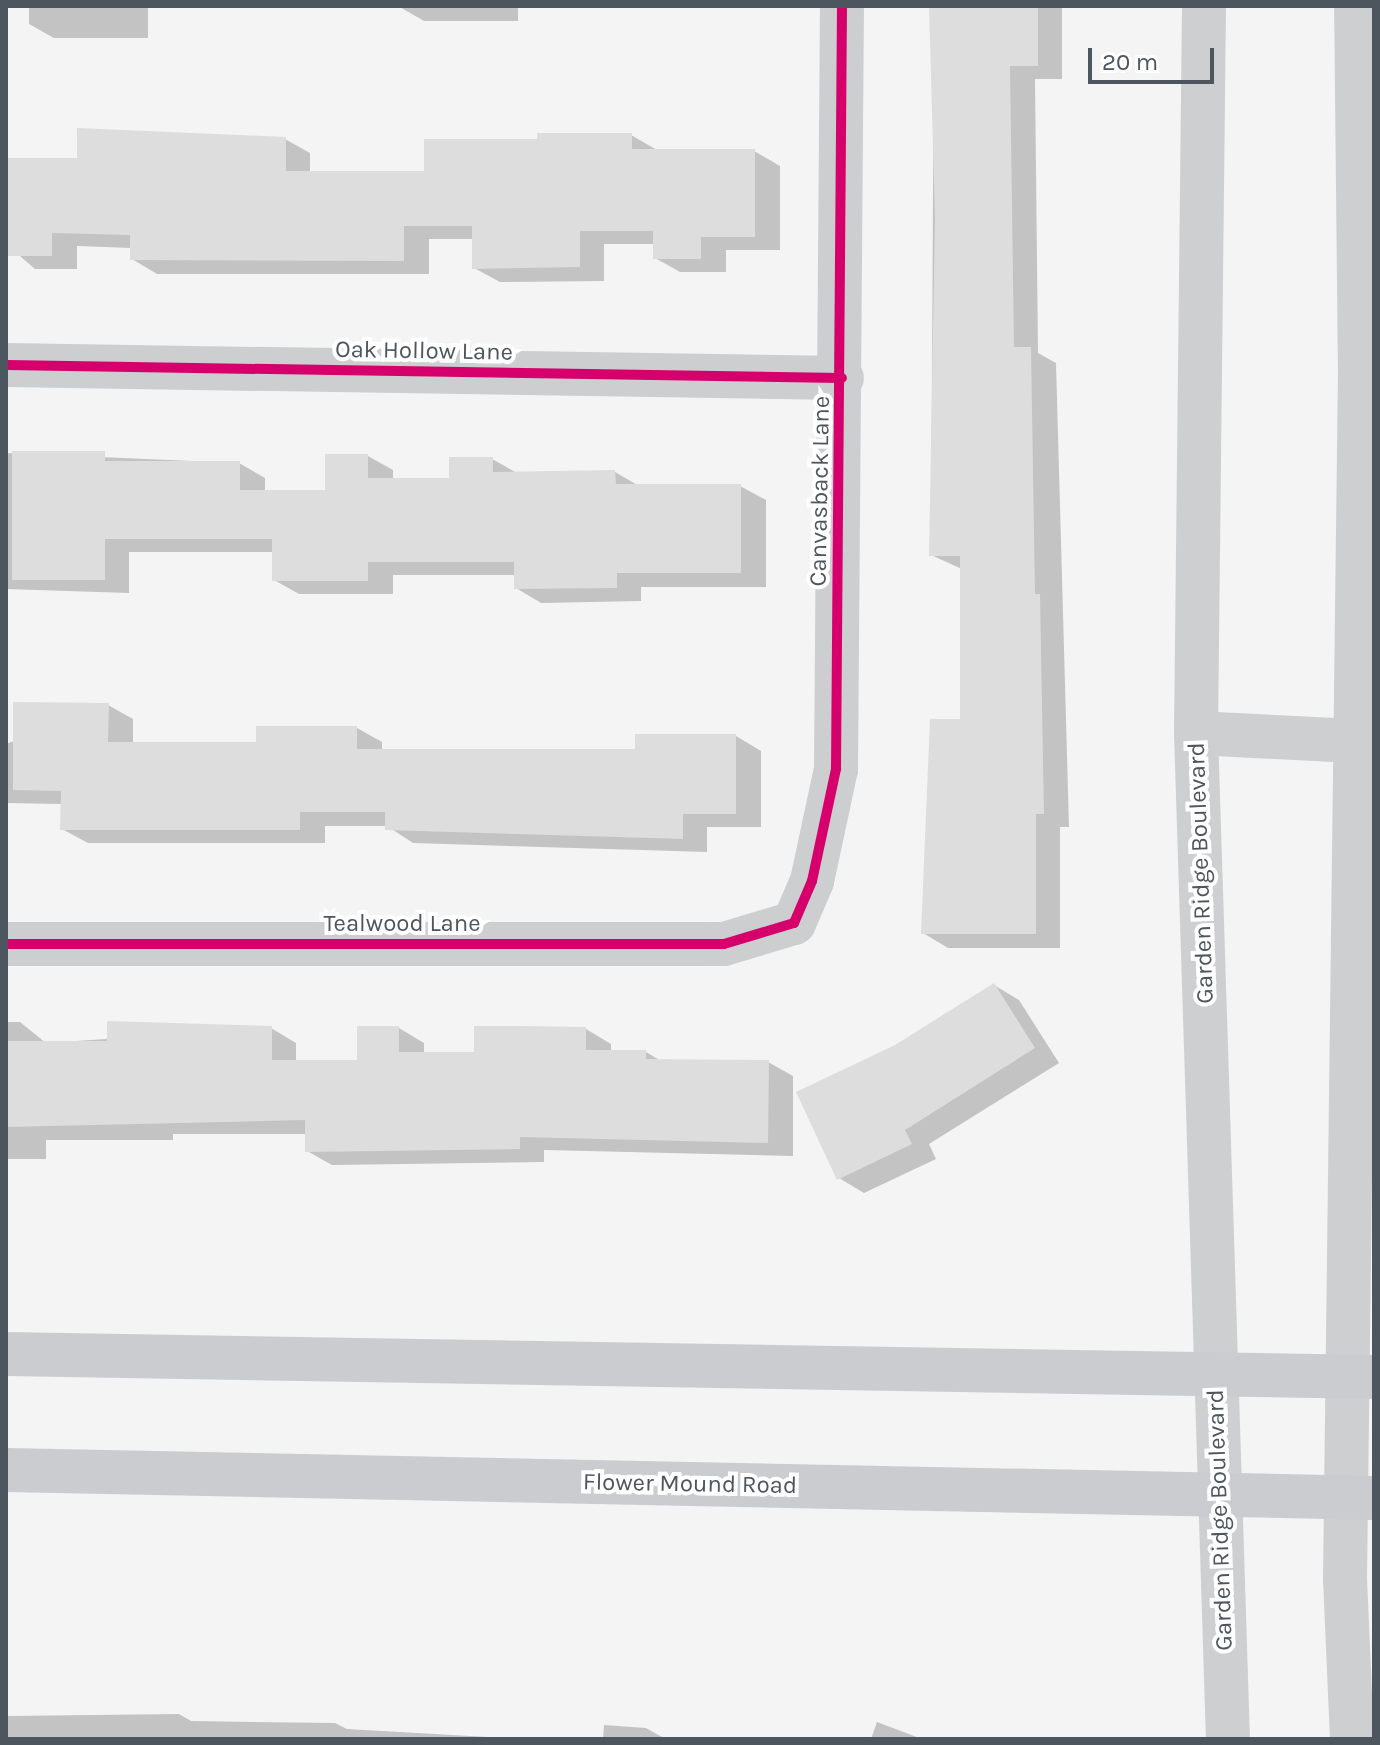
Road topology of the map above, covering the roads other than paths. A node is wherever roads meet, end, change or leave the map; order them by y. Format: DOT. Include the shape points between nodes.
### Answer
graph roads {
  1 [pos="842,6"];
  2 [pos="1204,6"];
  3 [pos="1356,6"];
  4 [pos="6,365"];
  5 [pos="842,378"];
  6 [pos="1367,378"];
  7 [pos="1196,733"];
  8 [pos="1354,741"];
  9 [pos="794,923"];
  10 [pos="6,944"];
  11 [pos="6,1354"];
  12 [pos="1216,1377"];
  13 [pos="1361,1377"];
  14 [pos="6,1470"];
  15 [pos="1219,1498"];
  16 [pos="1360,1498"];
  17 [pos="1228,1739"];
  18 [pos="1352,1739"];
  1 -- 5 [label="street, Canvasback Lane"];
  2 -- 7 [label="main road, Garden Ridge Boulevard"];
  3 -- 6 [label="main road"];
  4 -- 5 [label="street, Oak Hollow Lane"];
  5 -- 9 [label="street, Canvasback Lane" via="836,769 812,881"];
  6 -- 8 [label="main road"];
  7 -- 8 [label="main road"];
  7 -- 12 [label="main road, Garden Ridge Boulevard"];
  8 -- 13 [label="main road"];
  9 -- 10 [label="street, Tealwood Lane" via="724,944"];
  11 -- 12 [label="main road"];
  12 -- 13 [label="main road"];
  12 -- 15 [label="main road, Garden Ridge Boulevard"];
  13 -- 16 [label="main road"];
  14 -- 15 [label="main road, Flower Mound Road"];
  15 -- 16 [label="main road, Flower Mound Road"];
  15 -- 17 [label="main road, Garden Ridge Boulevard"];
  16 -- 18 [label="main road"];
}
